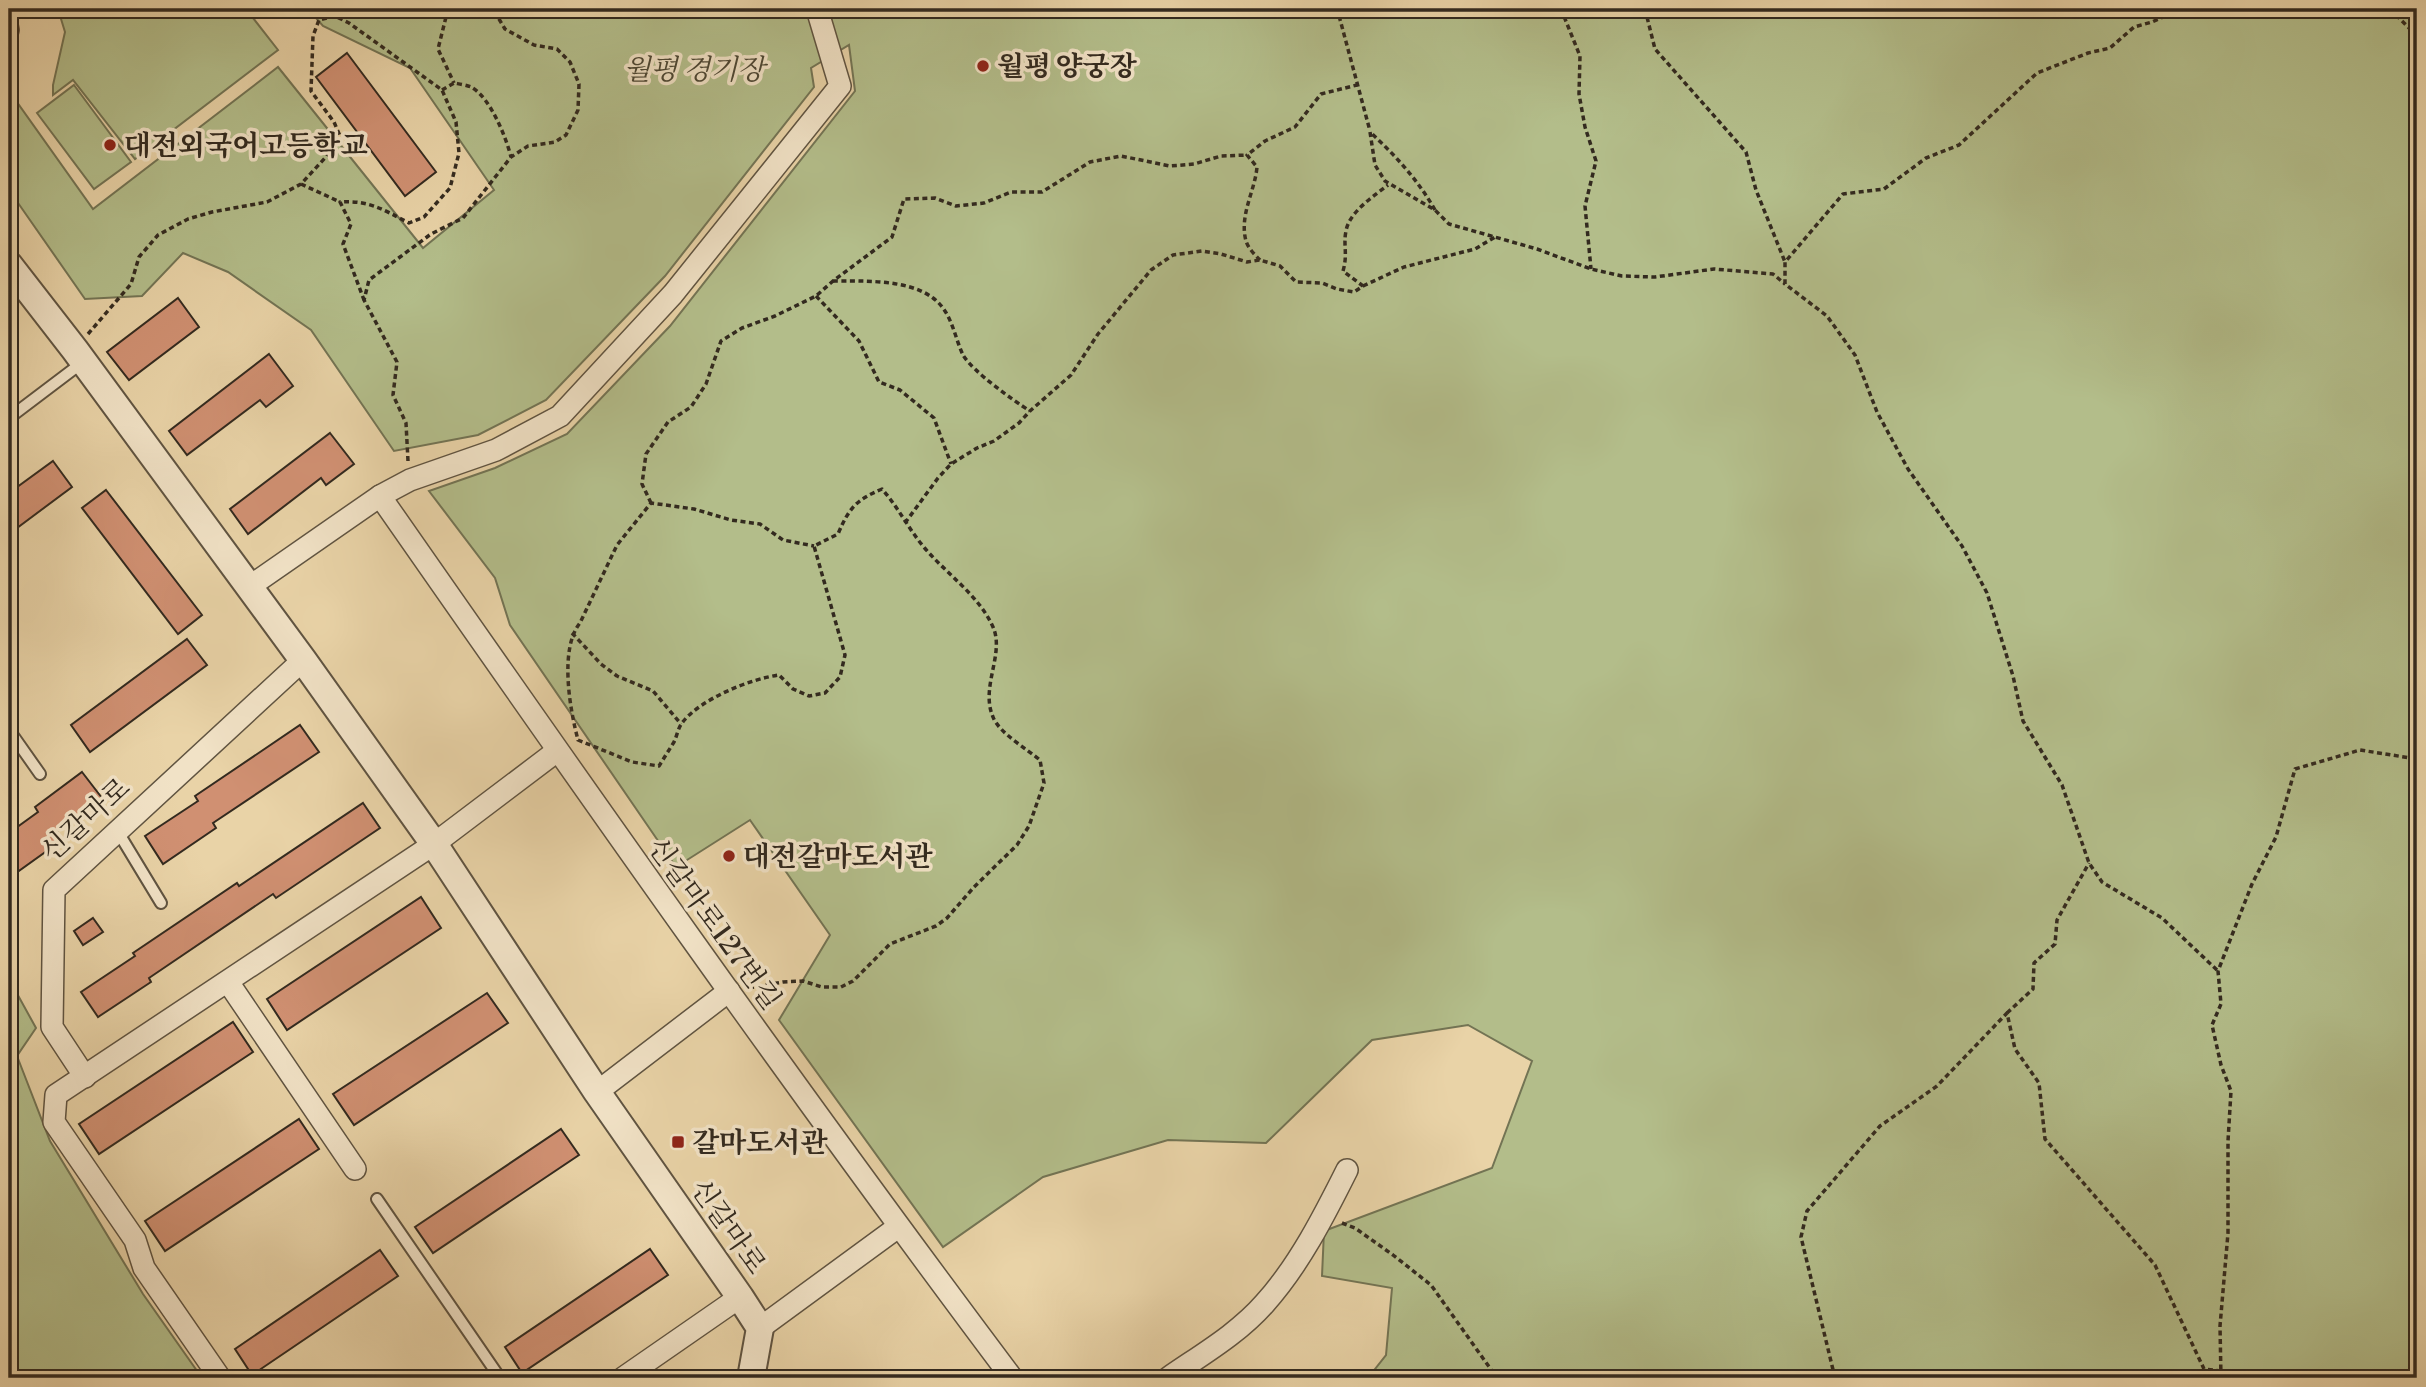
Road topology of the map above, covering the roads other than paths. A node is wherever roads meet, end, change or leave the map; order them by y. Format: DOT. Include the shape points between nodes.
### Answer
graph roads {
  1 [pos="9,9"];
  2 [pos="817,9"];
  3 [pos="9,46"];
  4 [pos="9,265"];
  5 [pos="79,356"];
  6 [pos="9,418"];
  7 [pos="380,496"];
  8 [pos="249,587"];
  9 [pos="303,660"];
  10 [pos="9,730"];
  11 [pos="557,751"];
  12 [pos="40,774"];
  13 [pos="118,832"];
  14 [pos="434,844"];
  15 [pos="161,903"];
  16 [pos="228,982"];
  17 [pos="729,991"];
  18 [pos="85,1077"];
  19 [pos="597,1092"];
  20 [pos="355,1169"];
  21 [pos="1347,1170"];
  22 [pos="377,1199"];
  23 [pos="898,1227"];
  24 [pos="740,1297"];
  25 [pos="760,1328"];
  26 [pos="1181,1375"];
  27 [pos="220,1378"];
  28 [pos="500,1378"];
  29 [pos="623,1378"];
  30 [pos="751,1378"];
  31 [pos="1012,1378"];
  1 -- 3 [label="lane" via="13,30"];
  2 -- 7 [label="street" via="840,86 673,294 560,415 496,450 410,480"];
  4 -- 5 [label="street, 신갈마로"];
  5 -- 6 [label="lane"];
  5 -- 8 [label="street, 신갈마로"];
  7 -- 8 [label="street"];
  7 -- 11 [label="street, 신갈마로127번길"];
  8 -- 9 [label="street, 신갈마로"];
  9 -- 13 [label="street, 신갈마로"];
  9 -- 14 [label="street, 신갈마로"];
  10 -- 12 [label="lane"];
  11 -- 14 [label="street"];
  11 -- 17 [label="street, 신갈마로127번길"];
  13 -- 15 [label="lane"];
  13 -- 18 [label="street, 신갈마로" via="54,890 52,1027"];
  14 -- 16 [label="street"];
  14 -- 19 [label="street, 신갈마로"];
  16 -- 18 [label="street"];
  16 -- 20 [label="street"];
  17 -- 19 [label="street"];
  17 -- 23 [label="street, 신갈마로127번길"];
  18 -- 27 [label="street" via="56,1095 54,1122 135,1240 144,1268"];
  19 -- 24 [label="street, 신갈마로"];
  21 -- 26 [label="street" via="1323,1216 1265,1303"];
  22 -- 28 [label="lane"];
  23 -- 25 [label="street"];
  23 -- 31 [label="street, 신갈마로127번길"];
  24 -- 25 [label="street, 신갈마로"];
  24 -- 29 [label="street"];
  25 -- 30 [label="street"];
}
